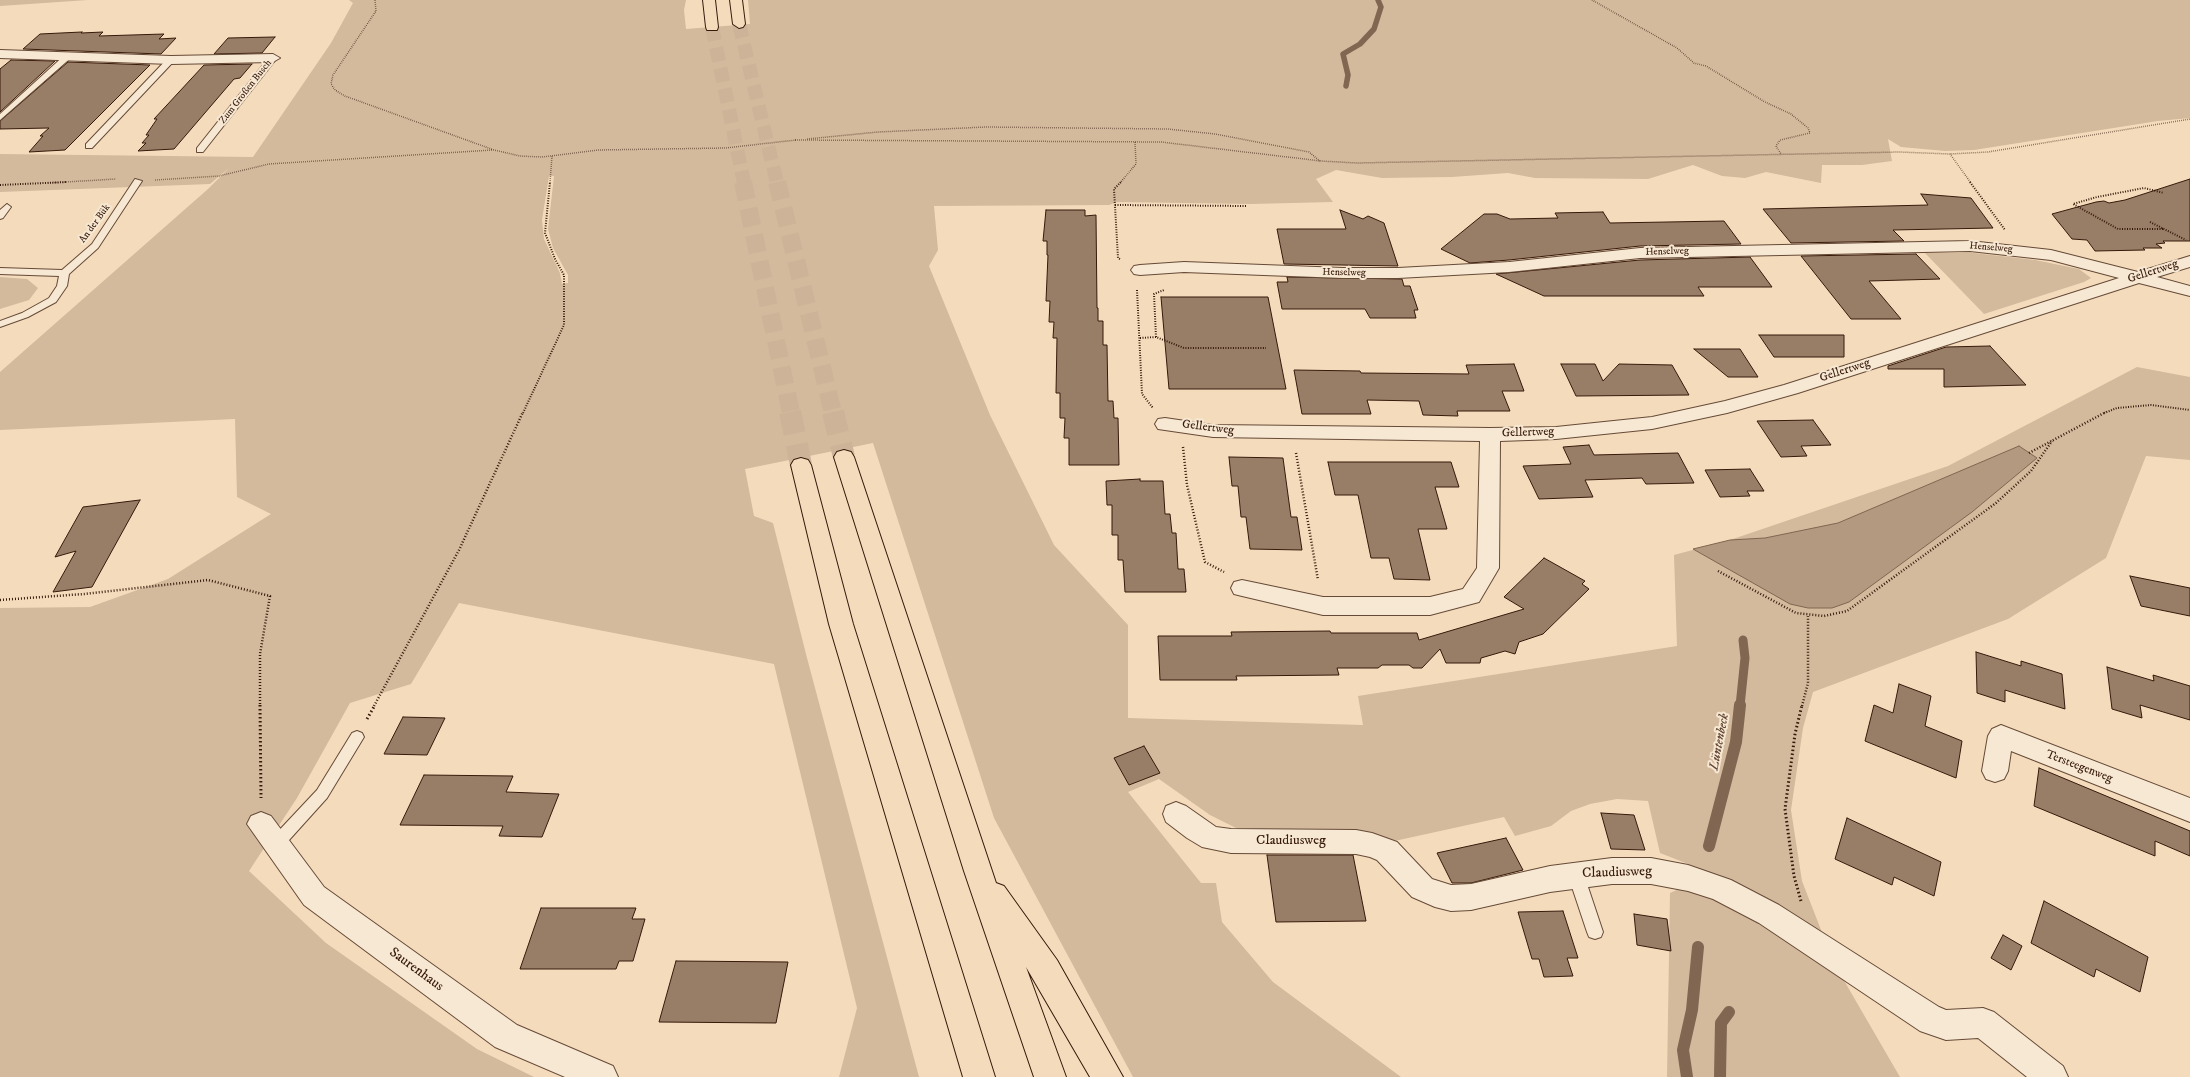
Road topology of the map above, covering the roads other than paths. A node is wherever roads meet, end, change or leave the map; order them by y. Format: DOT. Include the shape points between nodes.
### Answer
graph roads {
  1 [pos="709,0"];
  2 [pos="736,0"];
  3 [pos="739,24"];
  4 [pos="712,27"];
  5 [pos="0,54"];
  6 [pos="70,55"];
  7 [pos="274,58"];
  8 [pos="171,60"];
  9 [pos="0,118"];
  10 [pos="89,146"];
  11 [pos="200,150"];
  12 [pos="138,181"];
  13 [pos="7,207"];
  14 [pos="0,216"];
  15 [pos="2190,261"];
  16 [pos="1140,270"];
  17 [pos="0,271"];
  18 [pos="64,273"];
  19 [pos="2140,277"];
  20 [pos="2190,291"];
  21 [pos="0,324"];
  22 [pos="1173,424"];
  23 [pos="1490,435"];
  24 [pos="844,457"];
  25 [pos="800,465"];
  26 [pos="1242,588"];
  27 [pos="357,737"];
  28 [pos="1996,771"];
  29 [pos="2190,810"];
  30 [pos="1176,814"];
  31 [pos="268,834"];
  32 [pos="978,871"];
  33 [pos="1576,875"];
  34 [pos="1595,932"];
  35 [pos="602,1077"];
  36 [pos="979,1077"];
  37 [pos="1050,1077"];
  38 [pos="1107,1077"];
  39 [pos="2052,1077"];
  1 -- 4 [label="highway"];
  2 -- 3 [label="highway"];
  5 -- 6 [label="street, Zum Großen Busch"];
  6 -- 8 [label="street, Zum Großen Busch"];
  6 -- 9 [label="lane"];
  7 -- 8 [label="street, Zum Großen Busch"];
  7 -- 11 [label="lane, Zum Großen Busch"];
  8 -- 10 [label="lane"];
  12 -- 18 [label="lane, An der Bük" via="95,246"];
  13 -- 14 [label="lane"];
  15 -- 19 [label="street, Gellertweg"];
  16 -- 19 [label="street, Henselweg" via="1184,267 1398,273 1501,267 1640,253 1934,245 1970,246 2051,255"];
  17 -- 18 [label="lane"];
  18 -- 21 [label="lane" via="62,286 53,300 25,315"];
  19 -- 20 [label="street, Henselweg"];
  19 -- 23 [label="street, Gellertweg" via="1791,389 1727,407 1652,423 1556,433"];
  22 -- 23 [label="street, Gellertweg" via="1213,431"];
  23 -- 26 [label="street, Gellertweg" via="1488,568 1471,596 1430,606 1323,606"];
  24 -- 32 [label="highway"];
  25 -- 36 [label="highway" via="841,624"];
  27 -- 31 [label="lane" via="322,794"];
  28 -- 29 [label="street, Tersteegenweg" via="2000,736"];
  30 -- 33 [label="street, Claudiusweg" via="1212,838 1356,842 1380,847 1422,888 1451,898 1471,897"];
  31 -- 35 [label="street, Saurenhaus" via="314,896 506,1036"];
  32 -- 37 [label="highway"];
  32 -- 38 [label="highway" via="1046,970"];
  33 -- 34 [label="lane"];
  33 -- 39 [label="street, Claudiusweg" via="1652,871 1714,886 1747,901 1811,940 1931,1020 1946,1025 1984,1023"];
}
